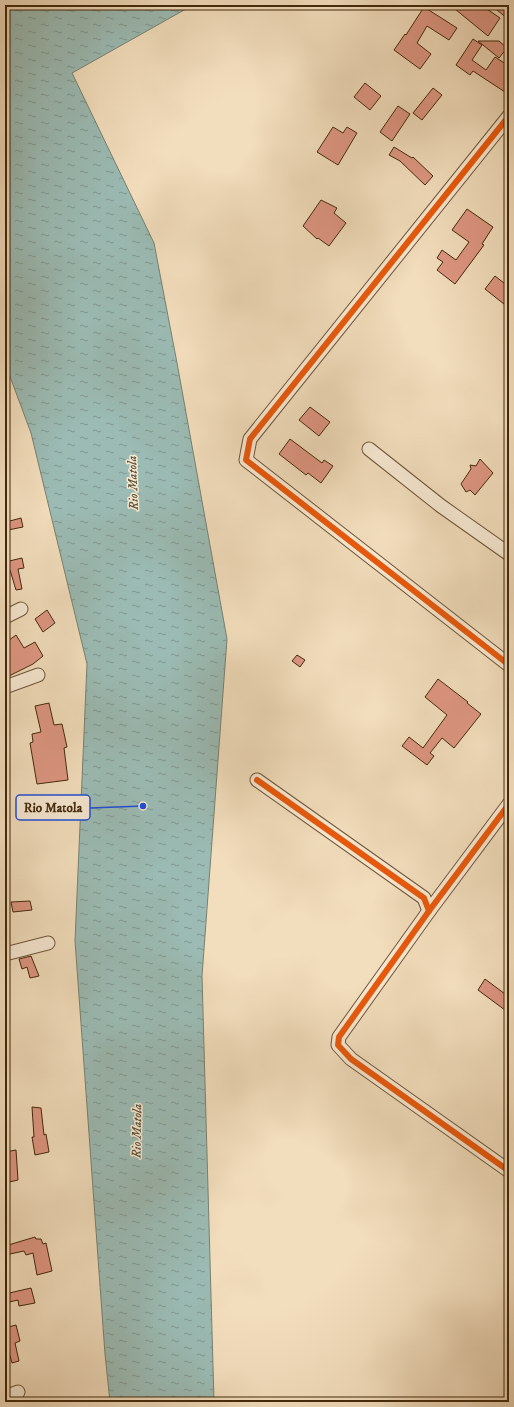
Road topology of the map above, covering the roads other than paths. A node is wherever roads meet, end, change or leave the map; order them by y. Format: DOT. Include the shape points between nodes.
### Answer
graph roads {
  1 [pos="509,116"];
  2 [pos="369,449"];
  3 [pos="509,554"];
  4 [pos="20,609"];
  5 [pos="5,617"];
  6 [pos="509,665"];
  7 [pos="38,675"];
  8 [pos="5,688"];
  9 [pos="257,780"];
  10 [pos="509,804"];
  11 [pos="429,911"];
  12 [pos="48,943"];
  13 [pos="5,954"];
  14 [pos="509,1171"];
  15 [pos="18,1392"];
  16 [pos="5,1397"];
  1 -- 6 [label="street" via="250,439 246,460"];
  2 -- 3 [label="street" via="441,506"];
  4 -- 5 [label="street"];
  7 -- 8 [label="street"];
  9 -- 11 [label="street" via="424,898"];
  10 -- 11 [label="street"];
  11 -- 14 [label="street" via="339,1037 338,1045 351,1059"];
  12 -- 13 [label="street"];
  15 -- 16 [label="street"];
}
